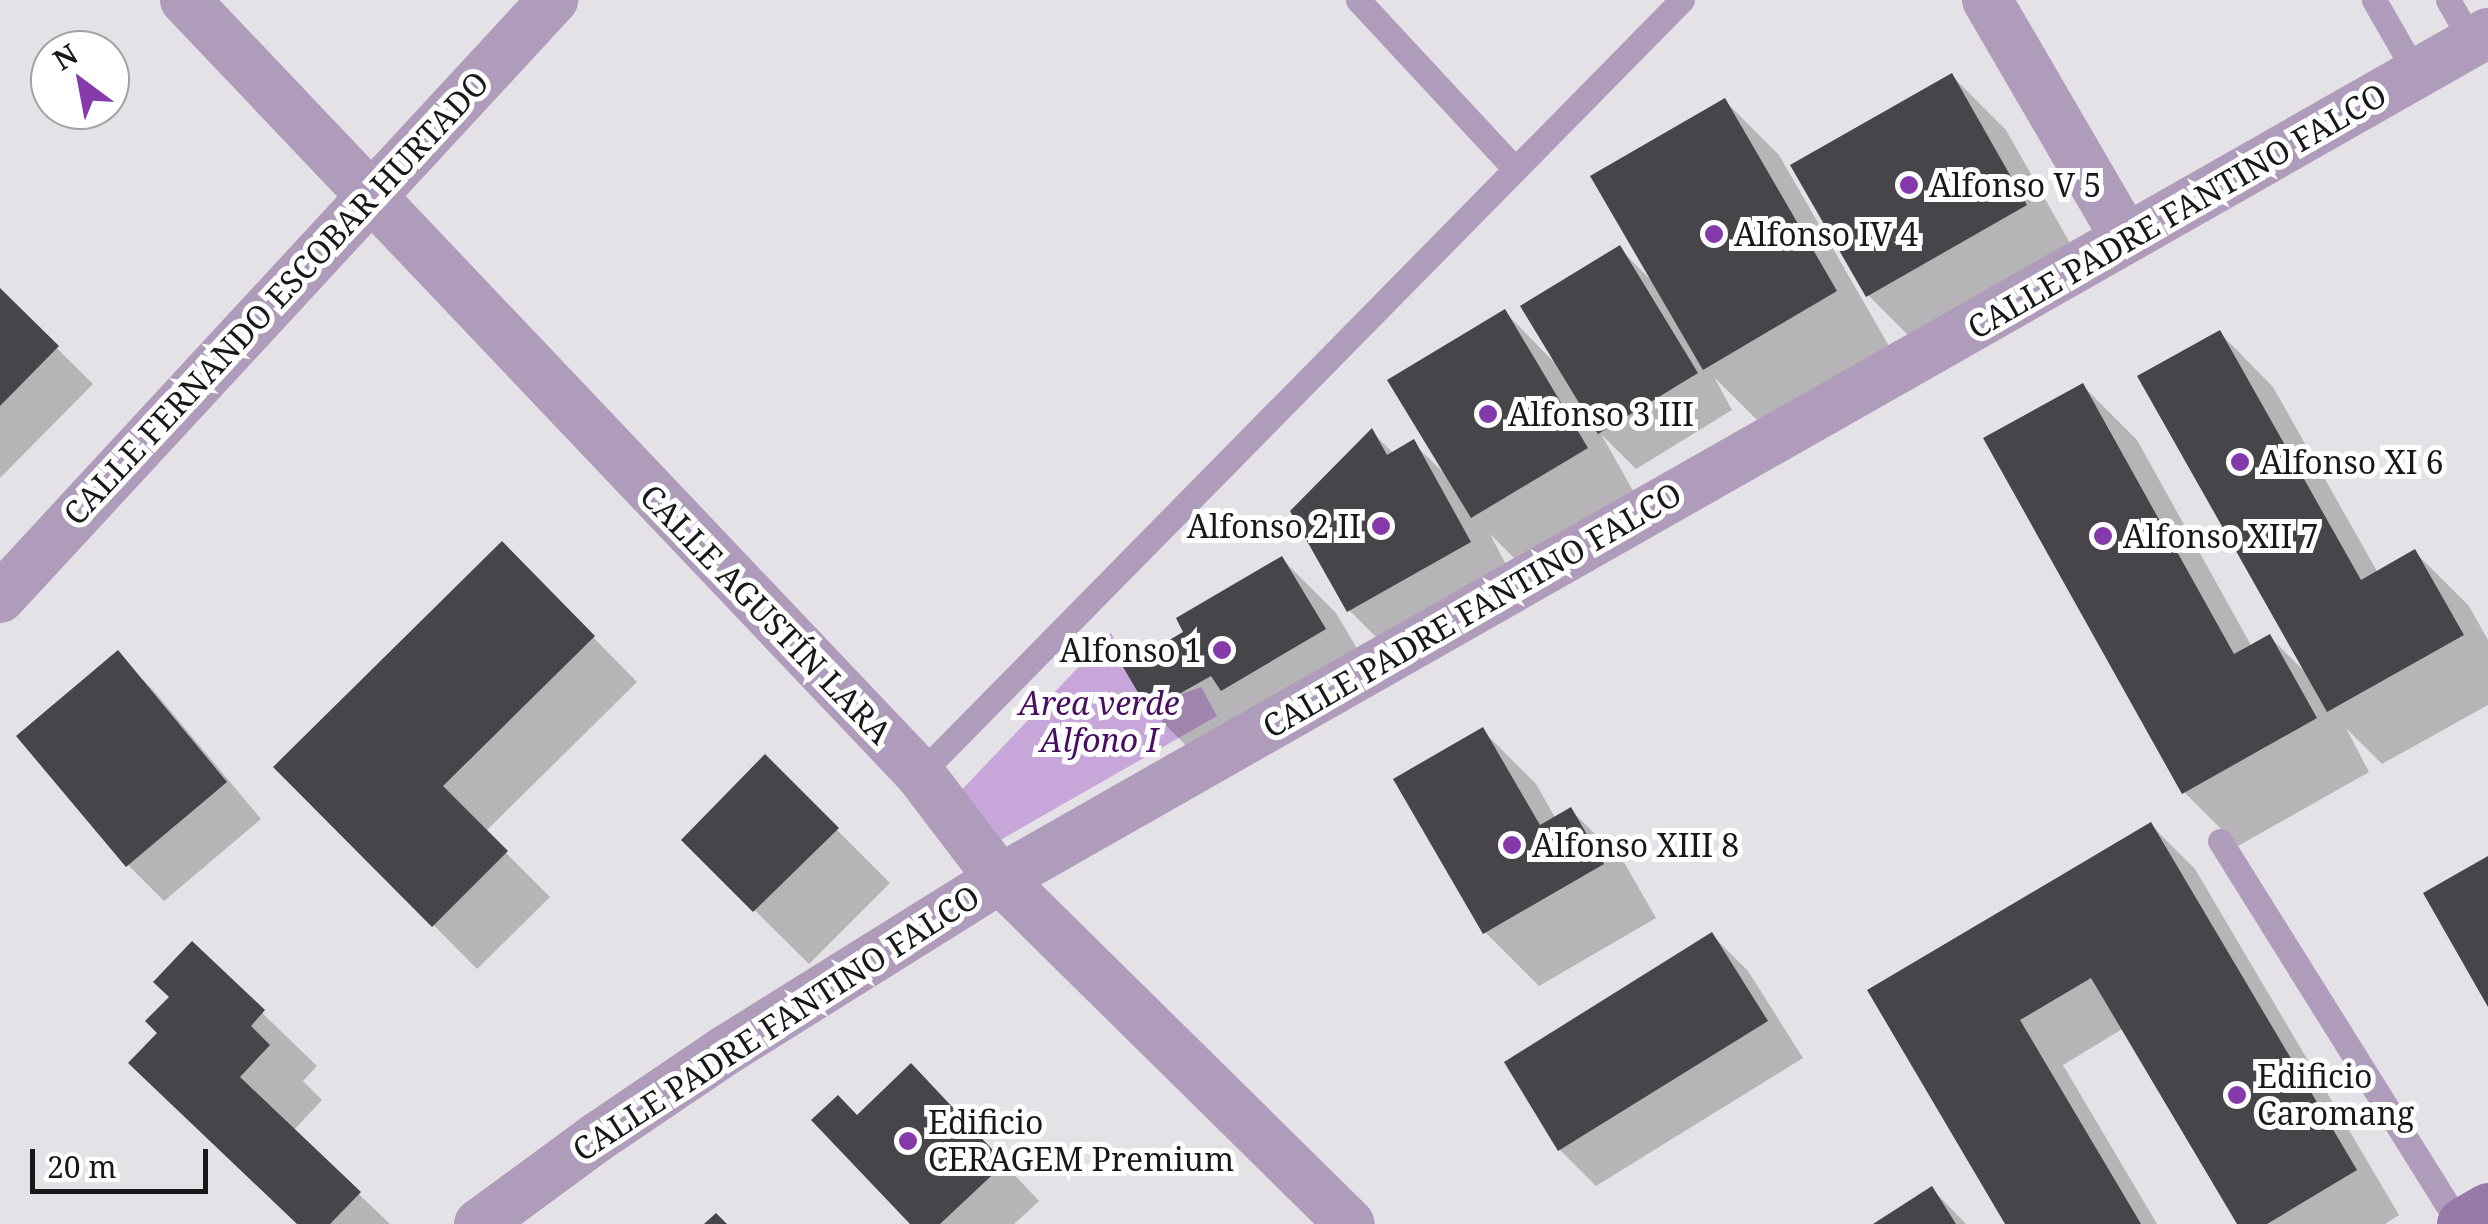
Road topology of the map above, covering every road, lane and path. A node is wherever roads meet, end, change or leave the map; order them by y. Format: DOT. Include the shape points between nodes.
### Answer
graph roads {
  1 [pos="185,0"];
  2 [pos="553,0"];
  3 [pos="1358,0"];
  4 [pos="1682,0"];
  5 [pos="1988,0"];
  6 [pos="2374,0"];
  7 [pos="2469,25"];
  8 [pos="2417,75"];
  9 [pos="1515,169"];
  10 [pos="367,196"];
  11 [pos="2126,239"];
  12 [pos="0,598"];
  13 [pos="920,774"];
  14 [pos="2220,841"];
  15 [pos="1000,878"];
  16 [pos="2488,1210"];
  17 [pos="480,1224"];
  18 [pos="1350,1224"];
  19 [pos="2462,1224"];
  1 -- 10 [label="street, CALLE AGUSTÍN LARA"];
  2 -- 10 [label="street, CALLE FERNANDO ESCOBAR HURTADO"];
  3 -- 9 [label="lane"];
  4 -- 9 [label="lane"];
  5 -- 11 [label="street"];
  6 -- 8 [label="lane"];
  7 -- 8 [label="street, CALLE PADRE FANTINO FALCO"];
  8 -- 11 [label="street, CALLE PADRE FANTINO FALCO"];
  9 -- 13 [label="lane"];
  10 -- 12 [label="street, CALLE FERNANDO ESCOBAR HURTADO"];
  10 -- 13 [label="street, CALLE AGUSTÍN LARA"];
  11 -- 15 [label="street, CALLE PADRE FANTINO FALCO"];
  13 -- 15 [label="street, CALLE AGUSTÍN LARA"];
  14 -- 19 [label="lane"];
  15 -- 17 [label="street, CALLE PADRE FANTINO FALCO" via="694,1072"];
  15 -- 18 [label="street, CALLE AGUSTÍN LARA"];
  16 -- 19 [label="street"];
}
